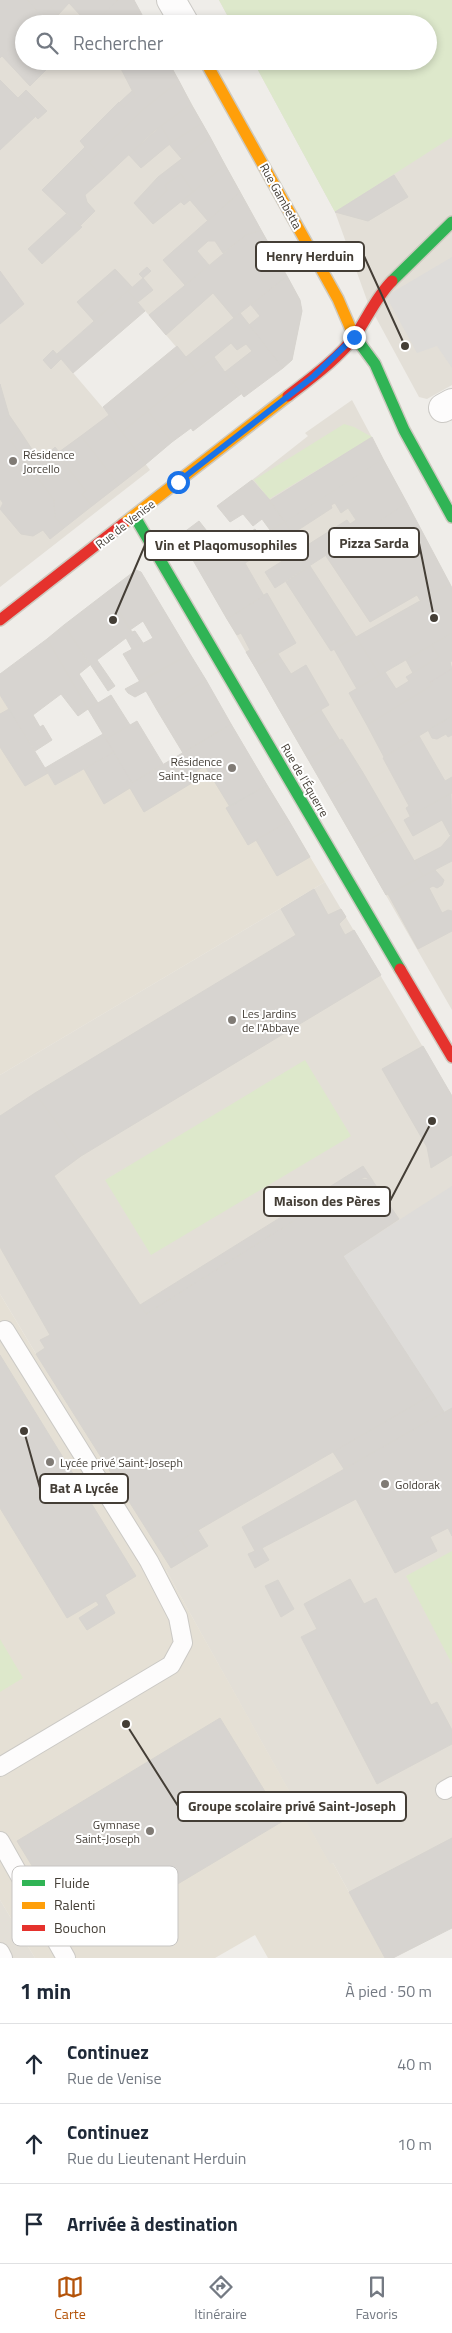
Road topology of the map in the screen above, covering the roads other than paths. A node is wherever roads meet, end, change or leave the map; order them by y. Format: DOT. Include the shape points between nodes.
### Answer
graph roads {
  1 [pos="171,0"];
  2 [pos="180,15"];
  3 [pos="211,70"];
  4 [pos="452,222"];
  5 [pos="354,337"];
  6 [pos="135,517"];
  7 [pos="452,517"];
  8 [pos="3,610"];
  9 [pos="452,1057"];
  10 [pos="5,1330"];
  11 [pos="0,1767"];
  12 [pos="0,1841"];
  13 [pos="14,1866"];
  14 [pos="59,1946"];
  15 [pos="0,1952"];
  16 [pos="3,1958"];
  17 [pos="66,1958"];
  1 -- 2 [label="street"];
  3 -- 5 [label="street, Rue Gambetta" via="338,299"];
  4 -- 5 [label="street, Rue de Venise" via="380,293"];
  5 -- 6 [label="street, Rue de Venise" via="314,376"];
  5 -- 7 [label="street, Rue Gambetta" via="375,364 404,430"];
  6 -- 8 [label="street, Rue de Venise"];
  6 -- 9 [label="street, Rue de l'Équerre"];
  10 -- 11 [label="lane" via="149,1561 178,1617 183,1643 171,1665"];
  12 -- 13 [label="lane"];
  14 -- 17 [label="lane"];
  15 -- 16 [label="lane"];
}
